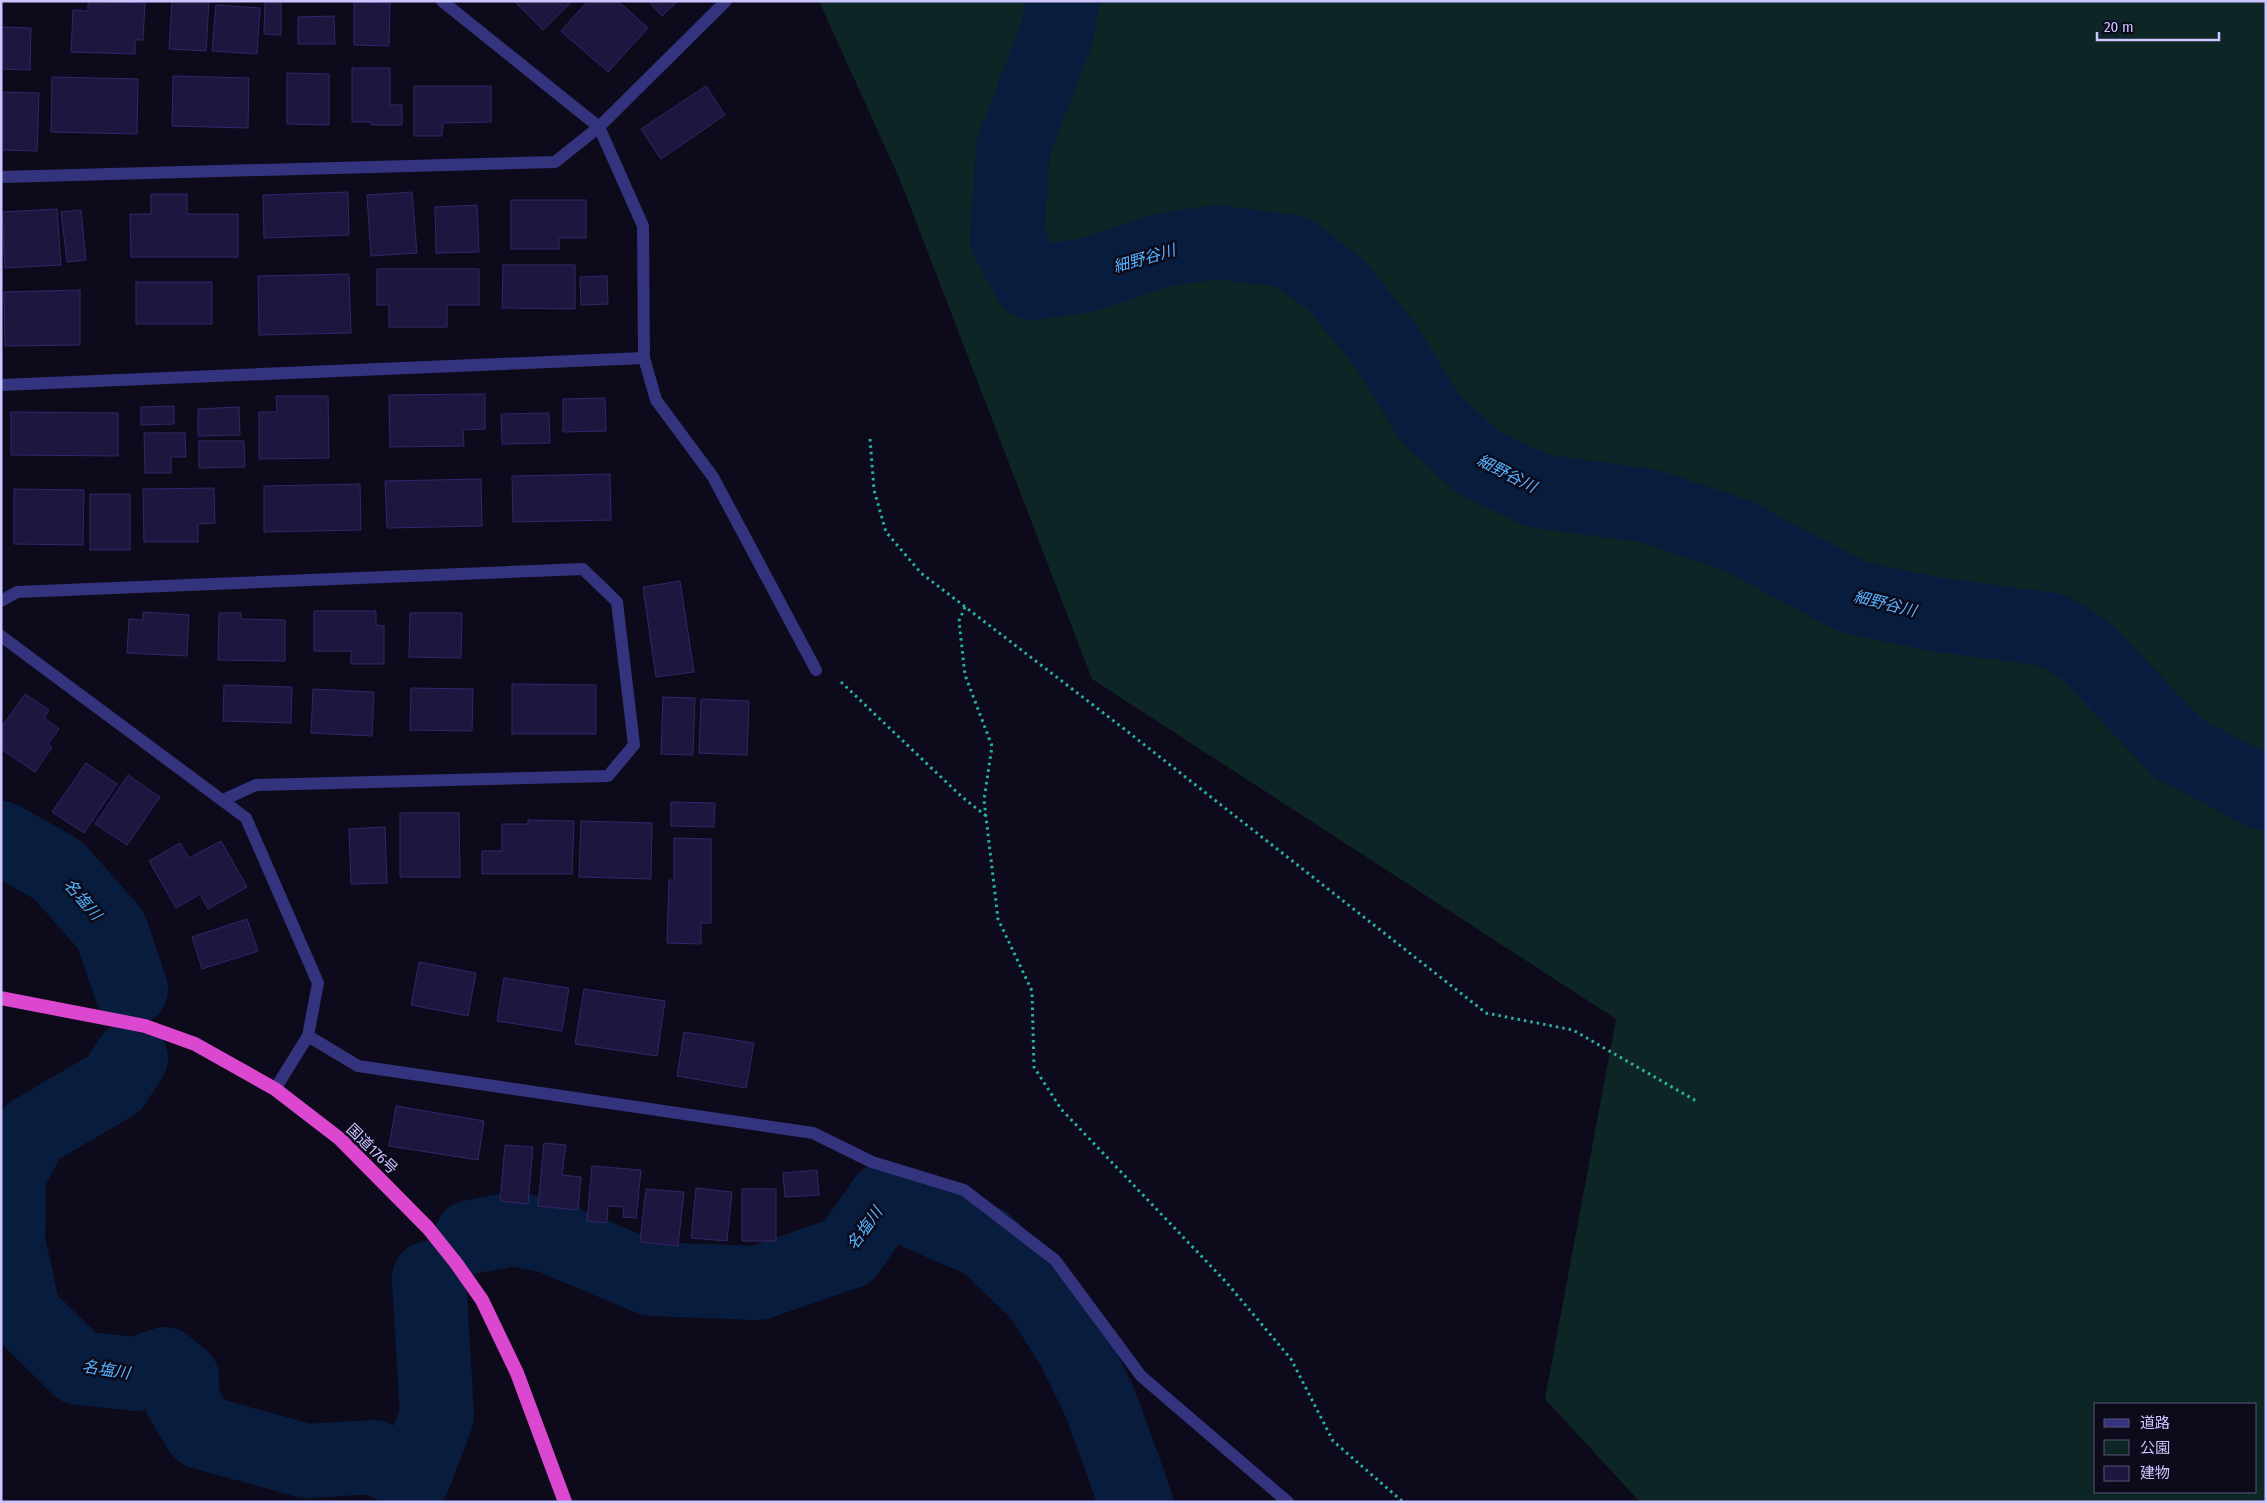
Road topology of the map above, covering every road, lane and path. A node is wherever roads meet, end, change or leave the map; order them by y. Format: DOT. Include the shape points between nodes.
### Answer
graph roads {
  1 [pos="442,1"];
  2 [pos="726,1"];
  3 [pos="599,127"];
  4 [pos="1,177"];
  5 [pos="644,358"];
  6 [pos="1,385"];
  7 [pos="870,438"];
  8 [pos="1,601"];
  9 [pos="965,607"];
  10 [pos="1,636"];
  11 [pos="816,670"];
  12 [pos="223,800"];
  13 [pos="985,815"];
  14 [pos="1,998"];
  15 [pos="308,1036"];
  16 [pos="275,1089"];
  17 [pos="1698,1102"];
  18 [pos="565,1502"];
  19 [pos="1288,1502"];
  20 [pos="1403,1502"];
  1 -- 3 [label="street"];
  2 -- 3 [label="street"];
  3 -- 4 [label="street" via="555,162"];
  3 -- 5 [label="street" via="643,226"];
  5 -- 6 [label="street"];
  5 -- 11 [label="street" via="656,400 714,477"];
  7 -- 9 [label="path" via="874,490 886,532 920,573"];
  8 -- 12 [label="street" via="17,592 583,569 618,602 634,745 608,776 256,785"];
  9 -- 13 [label="path" via="959,621 965,675 992,746 984,800"];
  9 -- 17 [label="path" via="1486,1013 1573,1030"];
  10 -- 12 [label="street"];
  11 -- 13 [label="path" via="829,671"];
  12 -- 15 [label="street" via="246,818 318,983"];
  13 -- 20 [label="path" via="998,919 1032,991 1034,1067 1061,1109 1226,1282 1291,1359 1333,1441"];
  14 -- 16 [label="highway, 国道176号" via="145,1026 196,1044"];
  15 -- 16 [label="street"];
  15 -- 19 [label="street" via="358,1066 813,1133 872,1162 964,1190 1055,1260 1141,1376"];
  16 -- 18 [label="highway, 国道176号" via="340,1139 428,1228 456,1262 482,1300 502,1338"];
}
